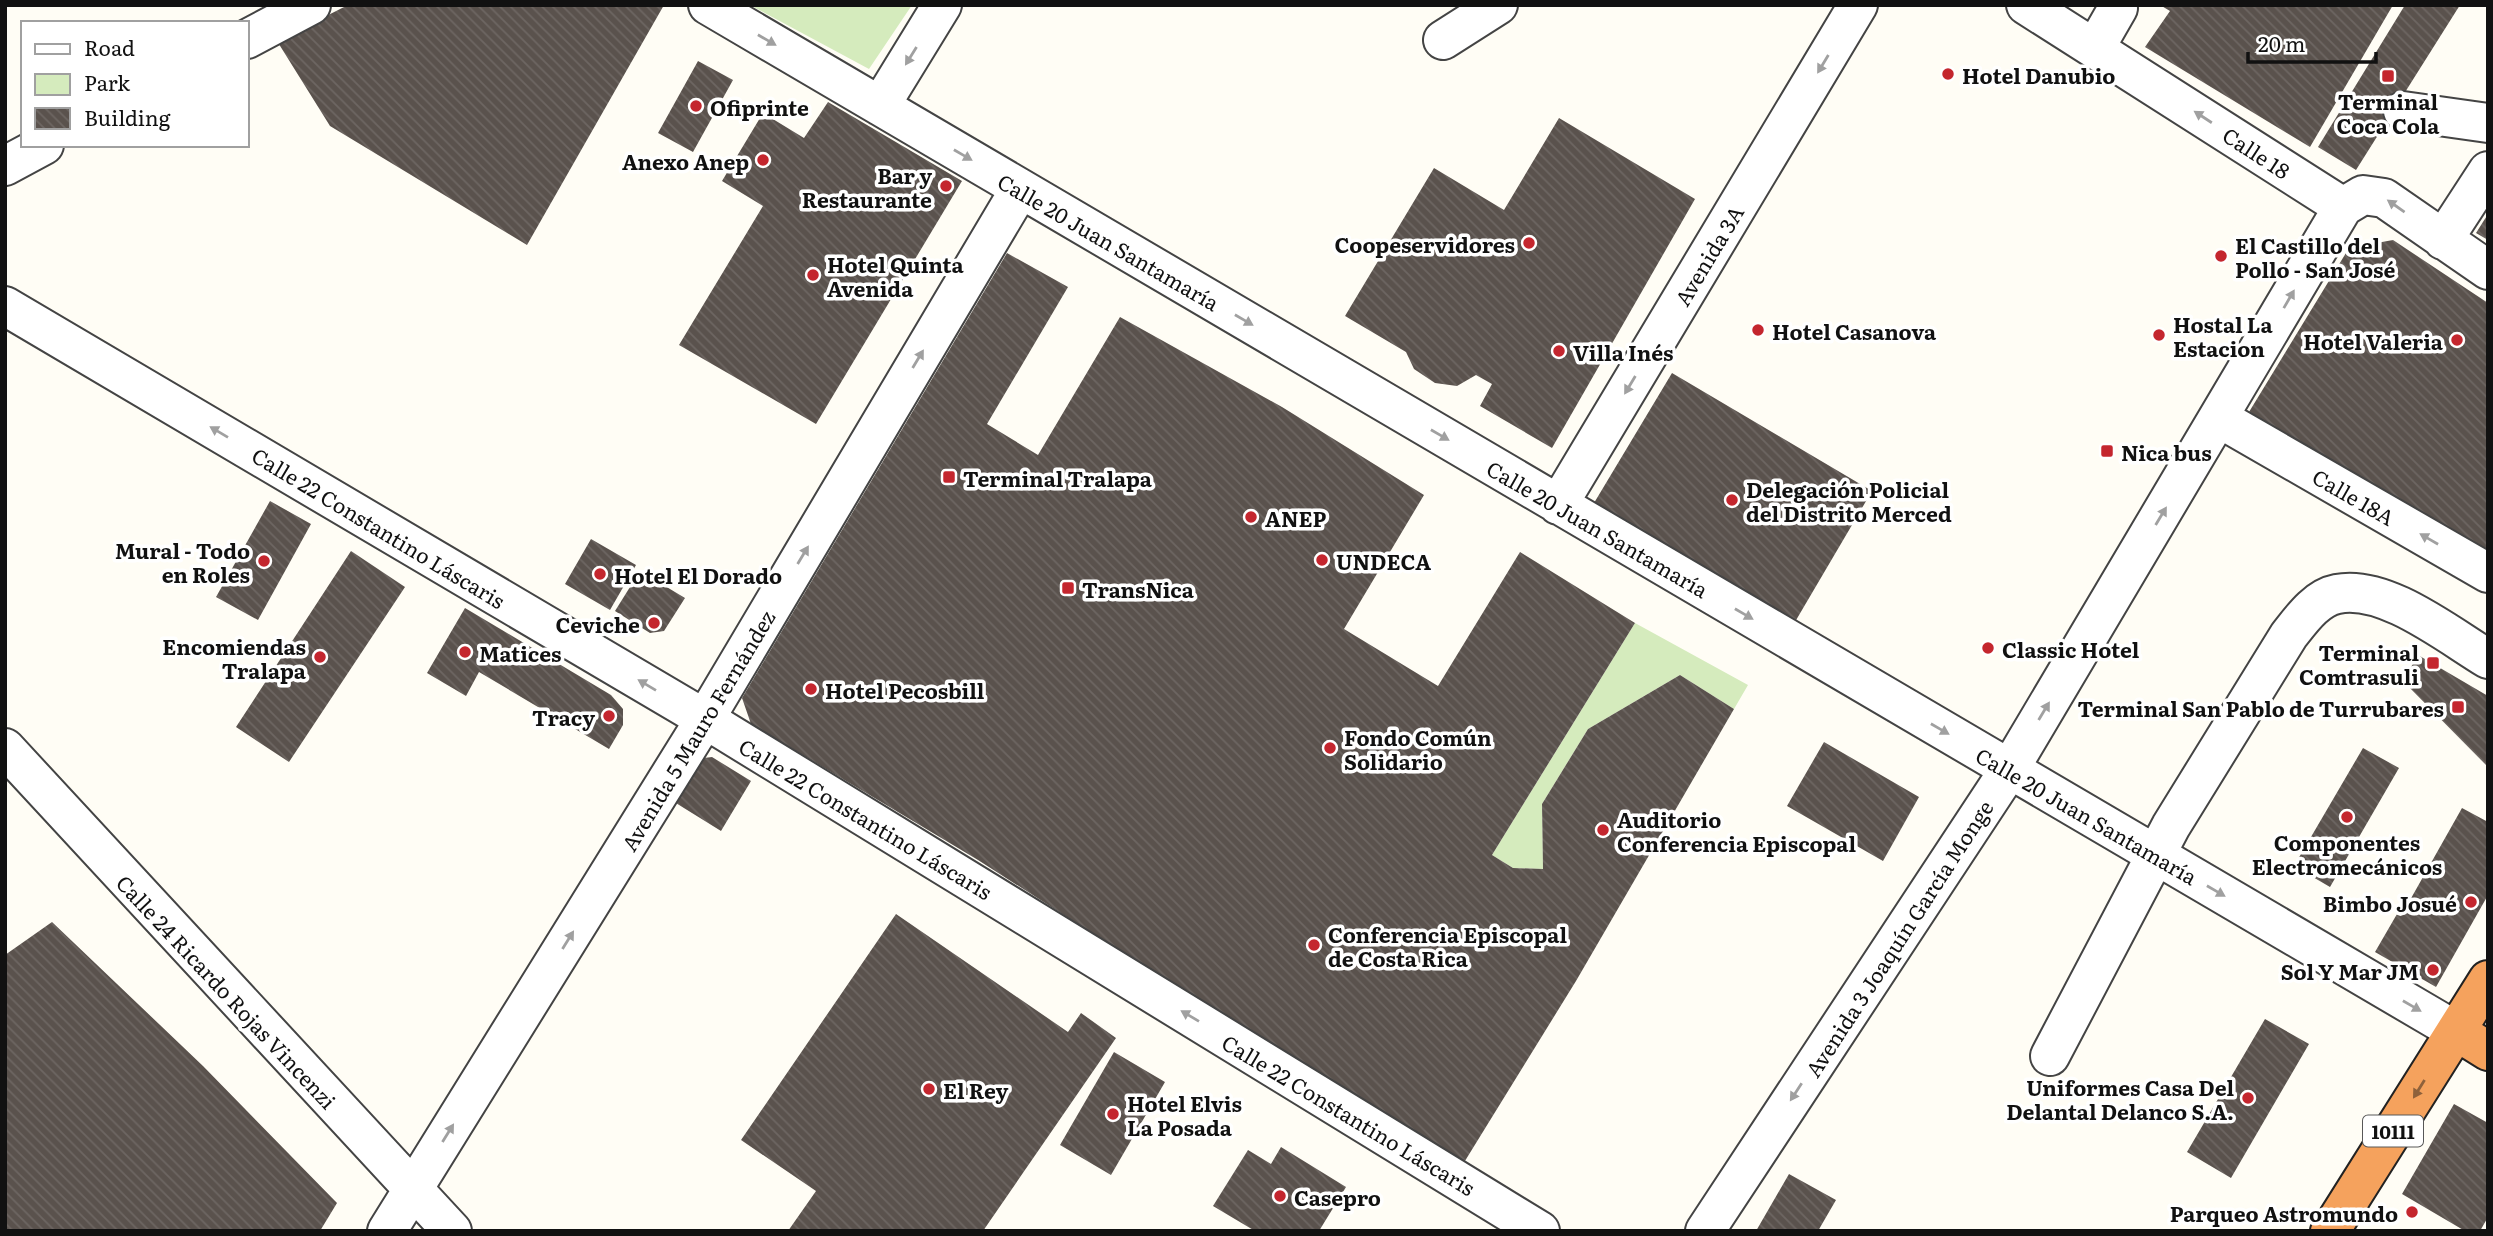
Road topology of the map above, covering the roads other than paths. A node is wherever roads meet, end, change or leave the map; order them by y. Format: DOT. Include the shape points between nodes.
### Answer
graph roads {
  1 [pos="311,5"];
  2 [pos="708,5"];
  3 [pos="942,5"];
  4 [pos="1498,5"];
  5 [pos="1858,5"];
  6 [pos="2026,5"];
  7 [pos="2118,8"];
  8 [pos="248,38"];
  9 [pos="1443,40"];
  10 [pos="2095,48"];
  11 [pos="880,106"];
  12 [pos="2403,111"];
  13 [pos="2488,123"];
  14 [pos="40,147"];
  15 [pos="5,166"];
  16 [pos="2488,171"];
  17 [pos="1020,188"];
  18 [pos="2343,207"];
  19 [pos="2444,240"];
  20 [pos="2488,270"];
  21 [pos="5,306"];
  22 [pos="2219,418"];
  23 [pos="1559,505"];
  24 [pos="2488,573"];
  25 [pos="2488,659"];
  26 [pos="705,719"];
  27 [pos="5,748"];
  28 [pos="2009,770"];
  29 [pos="2155,856"];
  30 [pos="2488,980"];
  31 [pos="2456,1031"];
  32 [pos="2488,1051"];
  33 [pos="2050,1056"];
  34 [pos="412,1191"];
  35 [pos="387,1231"];
  36 [pos="452,1231"];
  37 [pos="1540,1231"];
  38 [pos="1704,1231"];
  39 [pos="2330,1231"];
  1 -- 8 [label="street"];
  2 -- 11 [label="street, Calle 20 Juan Santamaría, one-way"];
  3 -- 11 [label="street, one-way"];
  4 -- 9 [label="street"];
  5 -- 23 [label="street, Avenida 3A, one-way"];
  6 -- 10 [label="street, Calle 18"];
  7 -- 10 [label="street"];
  18 -- 10 [label="street, Calle 18, one-way"];
  11 -- 17 [label="street, Calle 20 Juan Santamaría, one-way"];
  12 -- 13 [label="street"];
  14 -- 15 [label="street"];
  16 -- 19 [label="street"];
  17 -- 23 [label="street, Calle 20 Juan Santamaría, one-way"];
  26 -- 17 [label="street, Avenida 5 Mauro Fernández, one-way"];
  19 -- 18 [label="street, one-way" via="2384,198 2363,195"];
  22 -- 18 [label="street, Avenida 3 Joaquín García Monge, one-way"];
  19 -- 20 [label="street"];
  26 -- 21 [label="street, Calle 22 Constantino Láscaris, one-way"];
  24 -- 22 [label="street, Calle 18A, one-way"];
  28 -- 22 [label="street, Avenida 3 Joaquín García Monge, one-way"];
  23 -- 28 [label="street, Calle 20 Juan Santamaría, one-way"];
  25 -- 29 [label="street" via="2385,598 2335,594 2308,610 2289,635"];
  34 -- 26 [label="street, Avenida 5 Mauro Fernández, one-way"];
  37 -- 26 [label="street, Calle 22 Constantino Láscaris, one-way"];
  27 -- 34 [label="street, Calle 24 Ricardo Rojas Vincenzi"];
  28 -- 29 [label="street, Calle 20 Juan Santamaría"];
  28 -- 38 [label="street, Avenida 3 Joaquín García Monge, one-way"];
  29 -- 31 [label="street, Calle 20 Juan Santamaría, one-way"];
  29 -- 33 [label="street"];
  30 -- 31 [label="highway, 10111"];
  31 -- 32 [label="highway, Calle 20 Juan Santamaría"];
  31 -- 39 [label="highway, 10111, one-way"];
  34 -- 35 [label="street, Avenida 5 Mauro Fernández"];
  34 -- 36 [label="street, Calle 24 Ricardo Rojas Vincenzi"];
}
